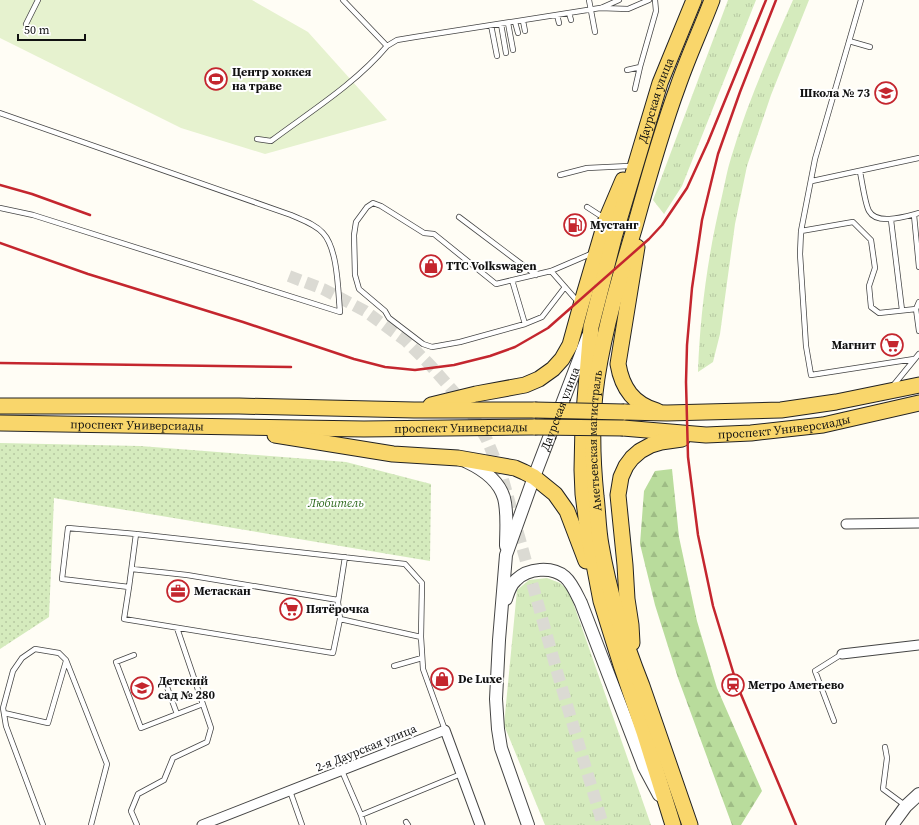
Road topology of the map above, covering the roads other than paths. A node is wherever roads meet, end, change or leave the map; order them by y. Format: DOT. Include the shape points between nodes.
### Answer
graph roads {
  1 [pos="38,0"];
  2 [pos="343,0"];
  3 [pos="589,0"];
  4 [pos="619,0"];
  5 [pos="649,0"];
  6 [pos="655,0"];
  7 [pos="694,0"];
  8 [pos="712,0"];
  9 [pos="861,0"];
  10 [pos="600,8"];
  11 [pos="591,10"];
  12 [pos="571,13"];
  13 [pos="557,16"];
  14 [pos="576,19"];
  15 [pos="571,20"];
  16 [pos="522,21"];
  17 [pos="515,22"];
  18 [pos="508,23"];
  19 [pos="559,23"];
  20 [pos="26,24"];
  21 [pos="501,24"];
  22 [pos="491,25"];
  23 [pos="525,31"];
  24 [pos="595,32"];
  25 [pos="518,33"];
  26 [pos="849,41"];
  27 [pos="387,46"];
  28 [pos="870,47"];
  29 [pos="513,50"];
  30 [pos="506,53"];
  31 [pos="497,56"];
  32 [pos="640,67"];
  33 [pos="627,70"];
  34 [pos="635,89"];
  35 [pos="0,113"];
  36 [pos="257,140"];
  37 [pos="651,143"];
  38 [pos="919,158"];
  39 [pos="629,166"];
  40 [pos="860,172"];
  41 [pos="560,175"];
  42 [pos="812,181"];
  43 [pos="587,207"];
  44 [pos="0,208"];
  45 [pos="919,214"];
  46 [pos="914,215"];
  47 [pos="459,217"];
  48 [pos="891,220"];
  49 [pos="611,227"];
  50 [pos="801,231"];
  51 [pos="596,252"];
  52 [pos="919,267"];
  53 [pos="551,272"];
  54 [pos="536,275"];
  55 [pos="512,280"];
  56 [pos="565,287"];
  57 [pos="919,302"];
  58 [pos="581,305"];
  59 [pos="916,309"];
  60 [pos="902,310"];
  61 [pos="525,324"];
  62 [pos="591,327"];
  63 [pos="919,331"];
  64 [pos="919,354"];
  65 [pos="914,359"];
  66 [pos="919,385"];
  67 [pos="888,391"];
  68 [pos="919,403"];
  69 [pos="0,406"];
  70 [pos="414,410"];
  71 [pos="667,413"];
  72 [pos="0,423"];
  73 [pos="228,427"];
  74 [pos="706,435"];
  75 [pos="458,458"];
  76 [pos="534,477"];
  77 [pos="919,523"];
  78 [pos="846,524"];
  79 [pos="136,534"];
  80 [pos="506,555"];
  81 [pos="345,557"];
  82 [pos="132,568"];
  83 [pos="129,587"];
  84 [pos="338,600"];
  85 [pos="601,601"];
  86 [pos="502,610"];
  87 [pos="340,619"];
  88 [pos="177,628"];
  89 [pos="421,637"];
  90 [pos="919,645"];
  91 [pos="842,654"];
  92 [pos="134,655"];
  93 [pos="422,658"];
  94 [pos="66,660"];
  95 [pos="394,666"];
  96 [pos="634,666"];
  97 [pos="167,687"];
  98 [pos="203,704"];
  99 [pos="4,713"];
  100 [pos="177,714"];
  101 [pos="834,721"];
  102 [pos="445,730"];
  103 [pos="885,747"];
  104 [pos="342,771"];
  105 [pos="461,774"];
  106 [pos="290,791"];
  107 [pos="919,794"];
  108 [pos="906,806"];
  109 [pos="360,815"];
  110 [pos="672,820"];
  111 [pos="43,825"];
  112 [pos="91,825"];
  113 [pos="137,825"];
  114 [pos="202,825"];
  115 [pos="302,825"];
  116 [pos="364,825"];
  117 [pos="480,825"];
  118 [pos="528,825"];
  119 [pos="690,825"];
  120 [pos="892,825"];
  1 -- 20 [label="lane"];
  2 -- 27 [label="lane"];
  3 -- 11 [label="lane"];
  4 -- 10 [label="lane"];
  5 -- 10 [label="lane" via="628,9"];
  6 -- 32 [label="lane" via="656,11"];
  7 -- 37 [label="main road, Даурская улица" via="660,83"];
  8 -- 37 [label="main road, Даурская улица" via="678,86"];
  9 -- 26 [label="lane"];
  10 -- 11 [label="lane"];
  11 -- 12 [label="lane"];
  11 -- 24 [label="lane"];
  12 -- 13 [label="lane"];
  12 -- 14 [label="lane"];
  12 -- 15 [label="lane"];
  13 -- 16 [label="lane"];
  13 -- 19 [label="lane"];
  16 -- 17 [label="lane"];
  16 -- 23 [label="lane"];
  17 -- 18 [label="lane"];
  17 -- 25 [label="lane"];
  18 -- 21 [label="lane"];
  18 -- 29 [label="lane"];
  21 -- 22 [label="lane"];
  21 -- 30 [label="lane"];
  22 -- 27 [label="lane" via="397,40"];
  22 -- 31 [label="lane"];
  26 -- 28 [label="lane"];
  26 -- 42 [label="lane" via="815,159"];
  27 -- 36 [label="lane" via="356,78 271,141"];
  32 -- 33 [label="lane"];
  32 -- 34 [label="lane"];
  35 -- 44 [label="lane" via="315,226 324,234 333,253 340,312 33,215"];
  37 -- 39 [label="main road"];
  37 -- 49 [label="main road, Даурская улица"];
  37 -- 71 [label="main road" via="618,364 624,387 632,397 649,408"];
  37 -- 96 [label="main road, Аметьевская магистраль" via="597,380 593,450 601,545 619,622"];
  38 -- 40 [label="lane"];
  39 -- 41 [label="lane" via="587,168"];
  39 -- 49 [label="main road"];
  40 -- 42 [label="lane"];
  40 -- 48 [label="lane" via="869,212 876,218"];
  42 -- 50 [label="lane"];
  43 -- 49 [label="lane"];
  45 -- 46 [label="lane"];
  46 -- 48 [label="lane"];
  46 -- 52 [label="lane"];
  47 -- 54 [label="lane"];
  48 -- 60 [label="lane"];
  49 -- 51 [label="main road"];
  49 -- 62 [label="main road, Даурская улица"];
  50 -- 60 [label="lane" via="853,222 871,240 875,268 869,286 871,307 879,313"];
  50 -- 65 [label="lane" via="806,346 811,375"];
  51 -- 53 [label="lane"];
  51 -- 58 [label="main road"];
  53 -- 54 [label="lane"];
  53 -- 56 [label="lane"];
  54 -- 55 [label="lane"];
  55 -- 61 [label="lane"];
  55 -- 61 [label="lane" via="496,284 434,234 424,233 373,203 356,222 355,275 359,289 385,311 389,318 423,344 432,347 460,342"];
  56 -- 58 [label="lane"];
  56 -- 61 [label="lane" via="542,317"];
  57 -- 59 [label="lane"];
  58 -- 70 [label="main road" via="570,345 553,369 539,378 525,385 448,400"];
  59 -- 60 [label="lane"];
  59 -- 63 [label="lane"];
  62 -- 76 [label="street, Даурская улица"];
  62 -- 85 [label="main road, Аметьевская магистраль" via="582,470 588,532"];
  64 -- 65 [label="lane"];
  65 -- 67 [label="lane"];
  66 -- 67 [label="main road, проспект Универсиады"];
  67 -- 71 [label="main road, проспект Универсиады" via="781,410"];
  68 -- 74 [label="main road, проспект Универсиады" via="823,425"];
  69 -- 70 [label="main road, проспект Универсиады" via="239,406"];
  70 -- 71 [label="main road, проспект Универсиады, bridge"];
  72 -- 73 [label="main road, проспект Универсиады"];
  73 -- 74 [label="main road, проспект Универсиады, bridge" via="623,428"];
  73 -- 75 [label="main road" via="393,454"];
  74 -- 96 [label="main road" via="661,442 645,448 632,458 621,477 618,495"];
  75 -- 76 [label="main road" via="515,468"];
  75 -- 80 [label="street" via="485,472 497,484 504,497"];
  76 -- 80 [label="street, Даурская улица"];
  76 -- 85 [label="main road" via="554,494 567,510"];
  77 -- 78 [label="street"];
  79 -- 81 [label="lane"];
  79 -- 82 [label="lane"];
  79 -- 83 [label="lane" via="68,528 62,579"];
  80 -- 86 [label="street, Даурская улица"];
  81 -- 84 [label="lane"];
  81 -- 89 [label="lane" via="405,564 422,583"];
  82 -- 83 [label="lane"];
  82 -- 84 [label="lane"];
  83 -- 88 [label="lane" via="124,619"];
  84 -- 87 [label="lane"];
  85 -- 110 [label="main road, Аметьевская магистраль"];
  86 -- 110 [label="street" via="515,580 525,573 555,571 565,577 581,603 644,767"];
  86 -- 118 [label="street, Даурская улица" via="496,699 498,729 501,748"];
  87 -- 88 [label="lane" via="333,653"];
  87 -- 89 [label="lane"];
  88 -- 98 [label="lane"];
  89 -- 93 [label="lane"];
  90 -- 91 [label="street"];
  91 -- 101 [label="lane" via="815,671"];
  92 -- 100 [label="lane" via="116,662 141,728"];
  93 -- 95 [label="lane"];
  93 -- 102 [label="lane" via="423,669"];
  94 -- 99 [label="lane" via="59,653 35,649 22,658 13,671 3,708"];
  94 -- 99 [label="lane" via="48,723"];
  94 -- 112 [label="lane" via="107,764"];
  96 -- 119 [label="main road, Аметьевская магистраль"];
  97 -- 100 [label="lane"];
  98 -- 100 [label="lane"];
  98 -- 113 [label="lane" via="211,728 207,742 173,758 164,780 138,794 131,811"];
  99 -- 111 [label="lane" via="6,726"];
  102 -- 104 [label="street, 2-я Даурская улица"];
  102 -- 105 [label="street"];
  103 -- 108 [label="lane" via="883,789"];
  104 -- 106 [label="street, 2-я Даурская улица"];
  104 -- 109 [label="lane"];
  105 -- 109 [label="lane"];
  105 -- 117 [label="street"];
  106 -- 114 [label="street, 2-я Даурская улица"];
  106 -- 115 [label="lane"];
  107 -- 108 [label="street"];
  108 -- 120 [label="street"];
  109 -- 116 [label="lane"];
}
